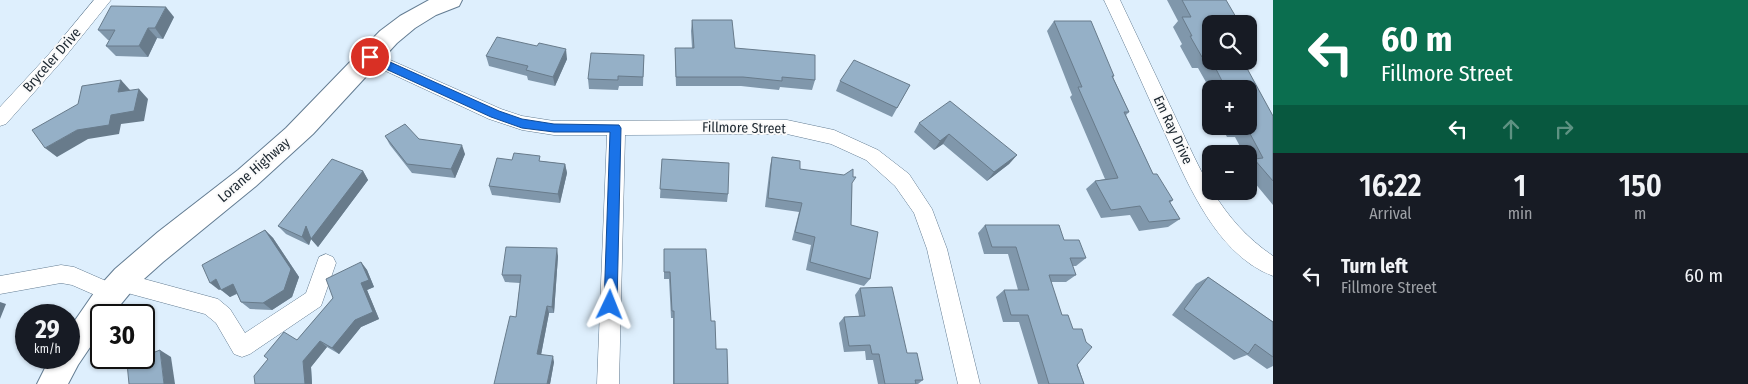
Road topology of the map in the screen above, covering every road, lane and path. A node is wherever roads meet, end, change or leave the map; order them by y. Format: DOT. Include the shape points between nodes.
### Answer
graph roads {
  1 [pos="103,0"];
  2 [pos="451,0"];
  3 [pos="1112,0"];
  4 [pos="370,57"];
  5 [pos="0,119"];
  6 [pos="616,128"];
  7 [pos="326,263"];
  8 [pos="1273,267"];
  9 [pos="0,285"];
  10 [pos="117,288"];
  11 [pos="80,339"];
  12 [pos="60,369"];
  13 [pos="52,384"];
  14 [pos="608,384"];
  15 [pos="969,384"];
  1 -- 5 [label="street, Bryceler Drive"];
  2 -- 4 [label="street, Lorane Highway" via="408,21"];
  3 -- 8 [label="street, Em Ray Drive" via="1201,191 1221,222 1248,250"];
  4 -- 6 [label="street, Fillmore Street" via="522,123 554,128"];
  4 -- 10 [label="street, Lorane Highway" via="268,160 157,248"];
  6 -- 14 [label="street"];
  6 -- 15 [label="street, Fillmore Street" via="787,128 834,136 872,155 902,180 922,209 937,249"];
  7 -- 10 [label="street" via="314,299 242,347 224,316 211,306"];
  9 -- 10 [label="street" via="61,274"];
  10 -- 11 [label="street, Lorane Highway"];
  12 -- 13 [label="street"];
}
